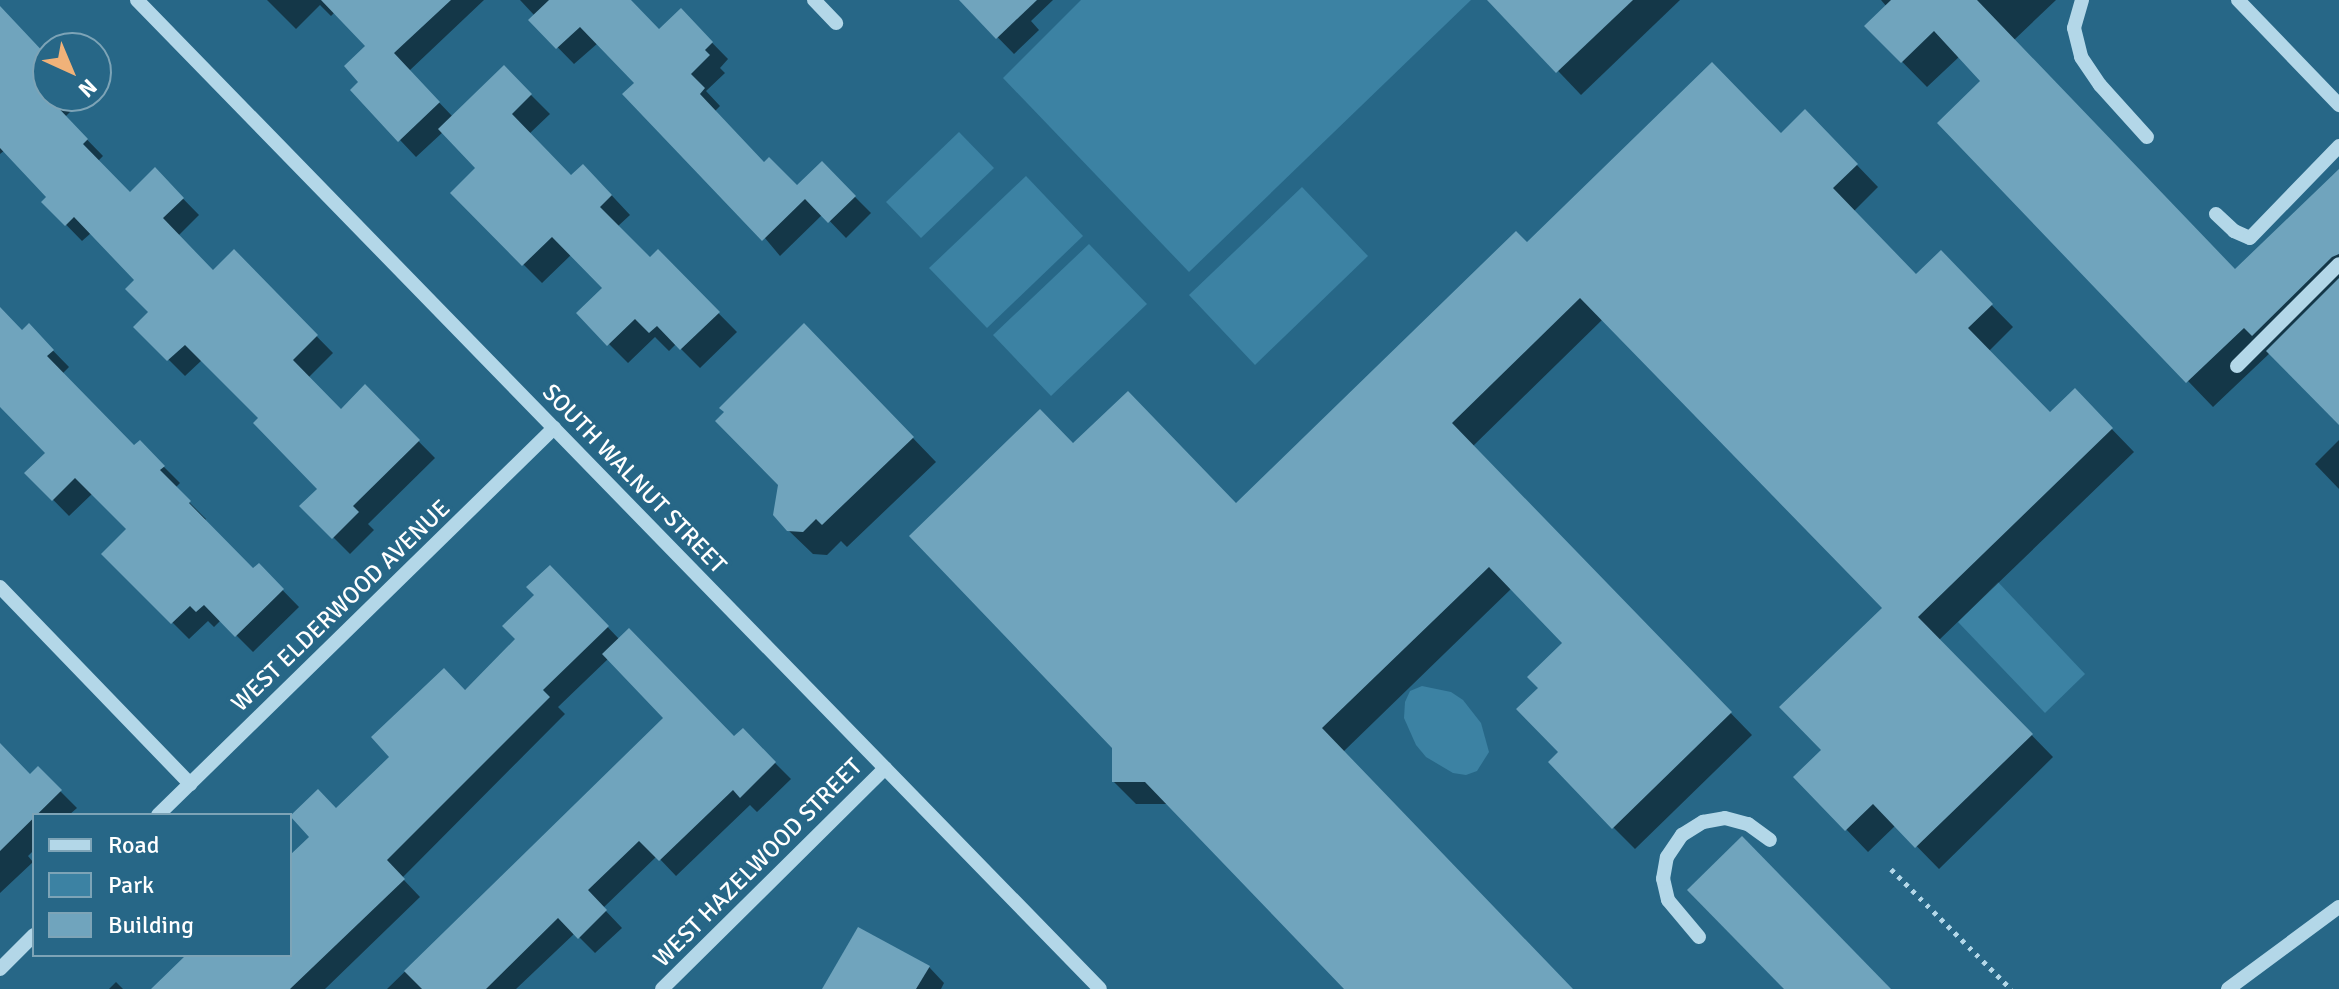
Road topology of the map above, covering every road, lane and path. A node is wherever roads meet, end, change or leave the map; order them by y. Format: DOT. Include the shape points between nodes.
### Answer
graph roads {
  1 [pos="137,0"];
  2 [pos="814,0"];
  3 [pos="2082,0"];
  4 [pos="2238,0"];
  5 [pos="836,23"];
  6 [pos="2339,105"];
  7 [pos="2147,137"];
  8 [pos="2339,146"];
  9 [pos="2216,214"];
  10 [pos="2339,264"];
  11 [pos="2237,366"];
  12 [pos="554,428"];
  13 [pos="0,587"];
  14 [pos="885,768"];
  15 [pos="190,784"];
  16 [pos="160,813"];
  17 [pos="1770,840"];
  18 [pos="1891,869"];
  19 [pos="2339,907"];
  20 [pos="32,937"];
  21 [pos="1699,937"];
  22 [pos="0,969"];
  23 [pos="662,989"];
  24 [pos="1100,989"];
  25 [pos="2011,989"];
  26 [pos="2228,989"];
  1 -- 12 [label="street, SOUTH WALNUT STREET"];
  2 -- 5 [label="street"];
  3 -- 7 [label="street" via="2074,28 2081,57"];
  4 -- 6 [label="street"];
  8 -- 9 [label="street" via="2250,238"];
  10 -- 11 [label="street"];
  12 -- 14 [label="street, SOUTH WALNUT STREET"];
  12 -- 15 [label="street, WEST ELDERWOOD AVENUE"];
  13 -- 15 [label="street"];
  14 -- 23 [label="street, WEST HAZELWOOD STREET"];
  14 -- 24 [label="street, SOUTH WALNUT STREET"];
  15 -- 16 [label="street, WEST ELDERWOOD AVENUE"];
  17 -- 21 [label="street" via="1748,824 1725,818 1703,822 1682,835 1667,857 1663,879 1668,900"];
  18 -- 25 [label="path"];
  19 -- 26 [label="street"];
  20 -- 22 [label="street"];
}
